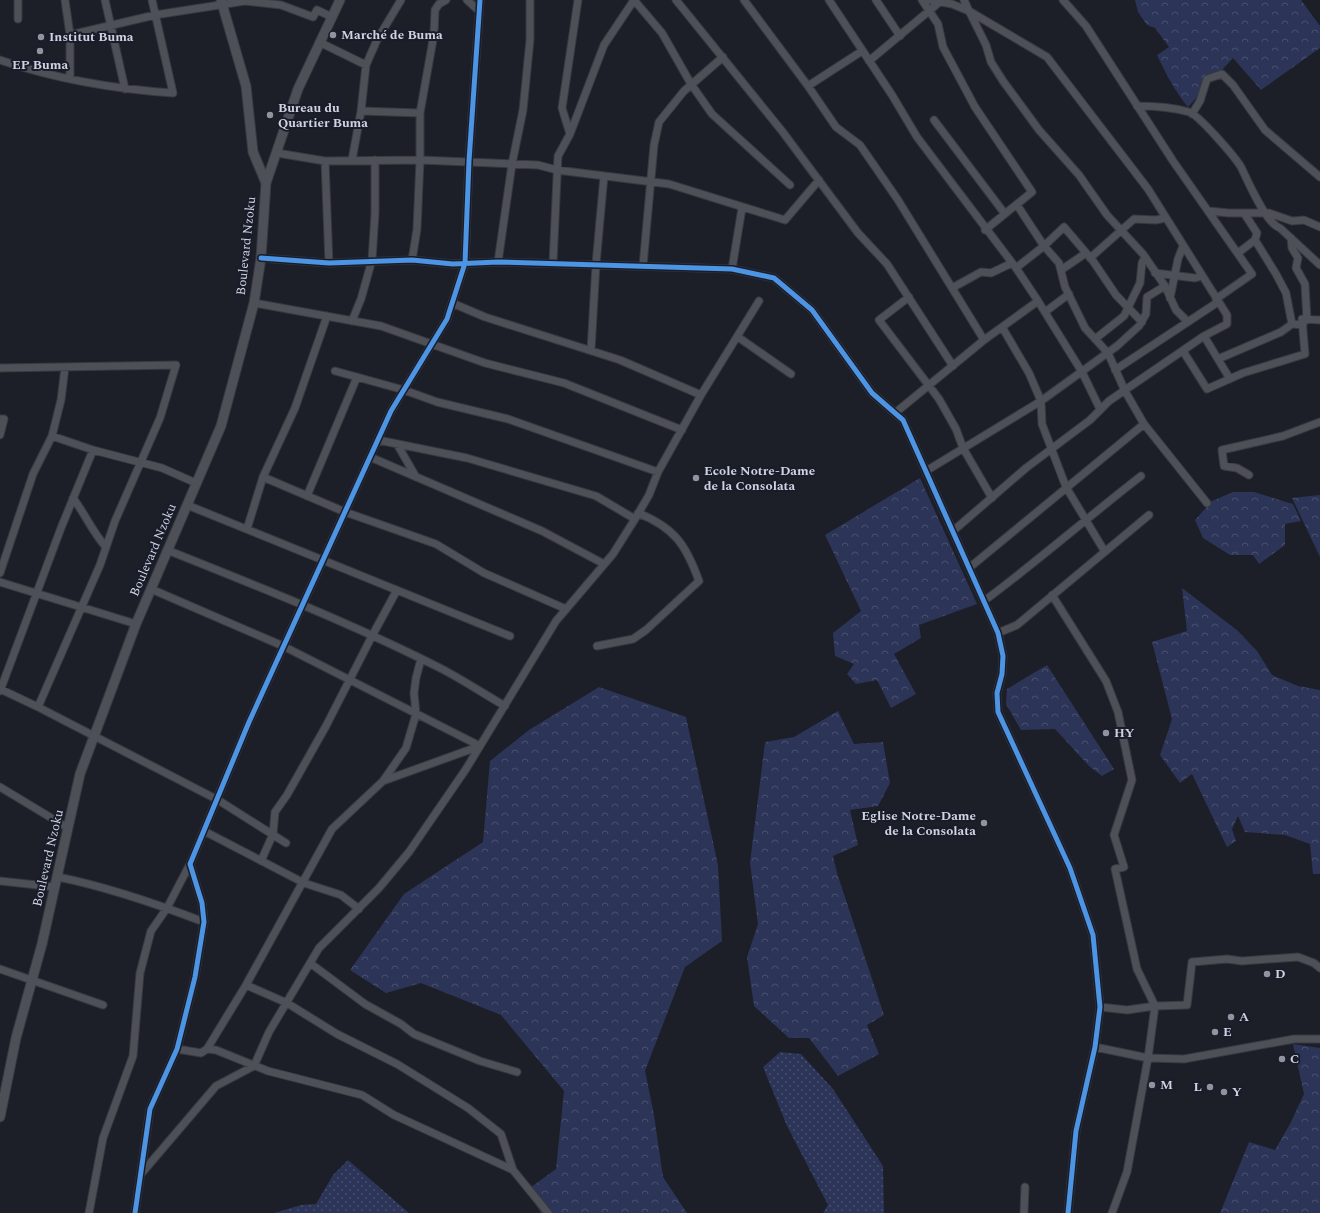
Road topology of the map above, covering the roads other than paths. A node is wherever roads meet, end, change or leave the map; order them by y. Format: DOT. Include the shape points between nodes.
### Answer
graph roads {
  1 [pos="18,0"];
  2 [pos="65,0"];
  3 [pos="105,0"];
  4 [pos="152,0"];
  5 [pos="340,0"];
  6 [pos="401,0"];
  7 [pos="446,0"];
  8 [pos="467,0"];
  9 [pos="480,0"];
  10 [pos="530,0"];
  11 [pos="578,0"];
  12 [pos="634,0"];
  13 [pos="676,0"];
  14 [pos="744,0"];
  15 [pos="829,0"];
  16 [pos="876,0"];
  17 [pos="922,0"];
  18 [pos="930,0"];
  19 [pos="941,0"];
  20 [pos="964,0"];
  21 [pos="1063,0"];
  22 [pos="245,1"];
  23 [pos="222,2"];
  24 [pos="283,3"];
  25 [pos="479,11"];
  26 [pos="930,11"];
  27 [pos="969,11"];
  28 [pos="155,16"];
  29 [pos="332,17"];
  30 [pos="18,19"];
  31 [pos="109,26"];
  32 [pos="70,35"];
  33 [pos="900,36"];
  34 [pos="319,42"];
  35 [pos="862,50"];
  36 [pos="723,57"];
  37 [pos="0,60"];
  38 [pos="869,61"];
  39 [pos="366,65"];
  40 [pos="70,78"];
  41 [pos="691,84"];
  42 [pos="808,86"];
  43 [pos="125,90"];
  44 [pos="1137,106"];
  45 [pos="361,111"];
  46 [pos="420,113"];
  47 [pos="1192,114"];
  48 [pos="934,120"];
  49 [pos="570,134"];
  50 [pos="277,153"];
  51 [pos="352,160"];
  52 [pos="375,160"];
  53 [pos="420,160"];
  54 [pos="325,161"];
  55 [pos="469,162"];
  56 [pos="512,164"];
  57 [pos="557,170"];
  58 [pos="604,176"];
  59 [pos="1320,177"];
  60 [pos="819,180"];
  61 [pos="650,182"];
  62 [pos="266,183"];
  63 [pos="790,185"];
  64 [pos="1017,205"];
  65 [pos="742,208"];
  66 [pos="1210,211"];
  67 [pos="1244,213"];
  68 [pos="1266,213"];
  69 [pos="1005,214"];
  70 [pos="1166,218"];
  71 [pos="1320,227"];
  72 [pos="1121,229"];
  73 [pos="985,230"];
  74 [pos="1291,238"];
  75 [pos="1255,240"];
  76 [pos="1044,246"];
  77 [pos="1183,246"];
  78 [pos="1238,253"];
  79 [pos="1088,255"];
  80 [pos="261,258"];
  81 [pos="1145,258"];
  82 [pos="372,260"];
  83 [pos="412,260"];
  84 [pos="498,262"];
  85 [pos="328,263"];
  86 [pos="465,264"];
  87 [pos="553,264"];
  88 [pos="596,264"];
  89 [pos="1320,265"];
  90 [pos="643,266"];
  91 [pos="1014,266"];
  92 [pos="732,269"];
  93 [pos="1061,270"];
  94 [pos="1155,273"];
  95 [pos="1175,276"];
  96 [pos="1202,276"];
  97 [pos="1165,286"];
  98 [pos="952,288"];
  99 [pos="1069,294"];
  100 [pos="909,296"];
  101 [pos="1170,298"];
  102 [pos="1217,300"];
  103 [pos="759,301"];
  104 [pos="1038,301"];
  105 [pos="254,303"];
  106 [pos="452,303"];
  107 [pos="1128,309"];
  108 [pos="1045,312"];
  109 [pos="327,316"];
  110 [pos="1320,320"];
  111 [pos="352,321"];
  112 [pos="1142,322"];
  113 [pos="1188,322"];
  114 [pos="1305,322"];
  115 [pos="1292,324"];
  116 [pos="1002,327"];
  117 [pos="1204,336"];
  118 [pos="738,337"];
  119 [pos="984,340"];
  120 [pos="1095,340"];
  121 [pos="431,345"];
  122 [pos="591,350"];
  123 [pos="1183,351"];
  124 [pos="1108,353"];
  125 [pos="1218,359"];
  126 [pos="953,366"];
  127 [pos="65,367"];
  128 [pos="0,368"];
  129 [pos="1115,370"];
  130 [pos="334,371"];
  131 [pos="1082,372"];
  132 [pos="791,374"];
  133 [pos="356,377"];
  134 [pos="1230,379"];
  135 [pos="928,384"];
  136 [pos="404,390"];
  137 [pos="1125,390"];
  138 [pos="701,395"];
  139 [pos="1041,401"];
  140 [pos="1100,409"];
  141 [pos="895,413"];
  142 [pos="0,419"];
  143 [pos="1320,422"];
  144 [pos="1144,424"];
  145 [pos="682,430"];
  146 [pos="0,435"];
  147 [pos="52,436"];
  148 [pos="378,440"];
  149 [pos="397,444"];
  150 [pos="963,448"];
  151 [pos="1052,449"];
  152 [pos="93,450"];
  153 [pos="370,457"];
  154 [pos="140,462"];
  155 [pos="926,471"];
  156 [pos="658,472"];
  157 [pos="1249,475"];
  158 [pos="1141,476"];
  159 [pos="263,477"];
  160 [pos="416,477"];
  161 [pos="196,483"];
  162 [pos="1066,487"];
  163 [pos="307,496"];
  164 [pos="73,498"];
  165 [pos="992,498"];
  166 [pos="1207,503"];
  167 [pos="187,504"];
  168 [pos="345,512"];
  169 [pos="1149,515"];
  170 [pos="636,516"];
  171 [pos="1086,519"];
  172 [pos="248,529"];
  173 [pos="953,531"];
  174 [pos="105,546"];
  175 [pos="167,550"];
  176 [pos="1106,552"];
  177 [pos="323,559"];
  178 [pos="604,564"];
  179 [pos="969,568"];
  180 [pos="0,573"];
  181 [pos="0,582"];
  182 [pos="151,589"];
  183 [pos="397,590"];
  184 [pos="36,594"];
  185 [pos="1052,595"];
  186 [pos="984,601"];
  187 [pos="302,605"];
  188 [pos="82,608"];
  189 [pos="566,609"];
  190 [pos="136,624"];
  191 [pos="998,634"];
  192 [pos="372,636"];
  193 [pos="510,636"];
  194 [pos="283,646"];
  195 [pos="597,646"];
  196 [pos="421,660"];
  197 [pos="350,679"];
  198 [pos="0,690"];
  199 [pos="38,706"];
  200 [pos="505,706"];
  201 [pos="416,714"];
  202 [pos="94,737"];
  203 [pos="480,746"];
  204 [pos="383,781"];
  205 [pos="0,788"];
  206 [pos="218,800"];
  207 [pos="68,828"];
  208 [pos="204,831"];
  209 [pos="273,834"];
  210 [pos="286,843"];
  211 [pos="261,861"];
  212 [pos="190,864"];
  213 [pos="58,877"];
  214 [pos="0,881"];
  215 [pos="304,883"];
  216 [pos="55,887"];
  217 [pos="168,908"];
  218 [pos="359,909"];
  219 [pos="204,922"];
  220 [pos="310,963"];
  221 [pos="1320,968"];
  222 [pos="0,969"];
  223 [pos="32,982"];
  224 [pos="246,985"];
  225 [pos="287,1003"];
  226 [pos="103,1005"];
  227 [pos="1155,1006"];
  228 [pos="1100,1007"];
  229 [pos="1320,1039"];
  230 [pos="1095,1047"];
  231 [pos="177,1049"];
  232 [pos="207,1049"];
  233 [pos="1148,1058"];
  234 [pos="254,1066"];
  235 [pos="517,1072"];
  236 [pos="0,1117"];
  237 [pos="513,1170"];
  238 [pos="141,1174"];
  239 [pos="1025,1187"];
  240 [pos="89,1213"];
  241 [pos="135,1213"];
  242 [pos="548,1213"];
  243 [pos="1024,1213"];
  244 [pos="1068,1213"];
  245 [pos="1112,1213"];
  1 -- 30 [label="street"];
  2 -- 32 [label="street"];
  3 -- 31 [label="street"];
  4 -- 28 [label="street"];
  5 -- 29 [label="street, Boulevard Nzoku"];
  6 -- 39 [label="street"];
  7 -- 46 [label="street" via="435,10 434,34"];
  8 -- 25 [label="street"];
  9 -- 25 [label="street"];
  10 -- 56 [label="street" via="530,40 523,110"];
  11 -- 49 [label="street" via="562,108"];
  12 -- 41 [label="street" via="662,33"];
  12 -- 49 [label="street" via="604,45"];
  13 -- 36 [label="street"];
  14 -- 42 [label="street"];
  15 -- 35 [label="street"];
  16 -- 33 [label="street"];
  17 -- 26 [label="street"];
  18 -- 19 [label="street"];
  19 -- 26 [label="street"];
  19 -- 27 [label="street"];
  20 -- 27 [label="street"];
  21 -- 44 [label="street" via="1086,26"];
  22 -- 23 [label="street"];
  22 -- 24 [label="street"];
  23 -- 28 [label="street"];
  23 -- 62 [label="street" via="246,86 253,152"];
  24 -- 29 [label="street" via="313,17 317,10"];
  25 -- 55 [label="street"];
  26 -- 33 [label="street"];
  26 -- 64 [label="street" via="938,24 943,47 975,107 1032,192"];
  27 -- 70 [label="street" via="1047,57 1129,163"];
  27 -- 72 [label="street" via="986,45 991,62 1003,81 1039,130 1079,175 1107,215"];
  28 -- 31 [label="street"];
  28 -- 43 [label="street" via="173,93"];
  29 -- 34 [label="street, Boulevard Nzoku"];
  31 -- 32 [label="street"];
  31 -- 43 [label="street"];
  32 -- 40 [label="street"];
  33 -- 38 [label="street"];
  34 -- 39 [label="street"];
  34 -- 50 [label="street, Boulevard Nzoku" via="298,89"];
  35 -- 38 [label="street"];
  35 -- 42 [label="street"];
  36 -- 41 [label="street"];
  36 -- 60 [label="street"];
  37 -- 40 [label="street"];
  38 -- 73 [label="street" via="917,137"];
  39 -- 45 [label="street"];
  40 -- 43 [label="street"];
  41 -- 61 [label="street" via="659,122"];
  41 -- 63 [label="street" via="712,114"];
  42 -- 98 [label="street" via="836,127 860,144"];
  44 -- 47 [label="street" via="1157,106"];
  44 -- 66 [label="street"];
  45 -- 46 [label="street"];
  45 -- 51 [label="street"];
  46 -- 53 [label="street"];
  47 -- 59 [label="street" via="1200,101 1207,79 1222,74 1233,85 1265,130"];
  47 -- 68 [label="street" via="1240,165 1259,205"];
  48 -- 69 [label="street"];
  49 -- 57 [label="street" via="558,156"];
  50 -- 54 [label="street"];
  50 -- 62 [label="street, Boulevard Nzoku"];
  51 -- 52 [label="street"];
  51 -- 54 [label="street"];
  52 -- 53 [label="street"];
  52 -- 82 [label="street"];
  53 -- 55 [label="street"];
  53 -- 83 [label="street" via="416,242"];
  54 -- 85 [label="street"];
  55 -- 56 [label="street"];
  55 -- 86 [label="street"];
  56 -- 57 [label="street" via="538,165"];
  56 -- 84 [label="street"];
  57 -- 58 [label="street"];
  57 -- 87 [label="street"];
  58 -- 61 [label="street"];
  58 -- 88 [label="street"];
  60 -- 65 [label="street" via="785,220"];
  60 -- 100 [label="street" via="858,233 887,264"];
  61 -- 65 [label="street" via="670,184"];
  61 -- 90 [label="street"];
  62 -- 80 [label="street, Boulevard Nzoku"];
  64 -- 69 [label="street"];
  64 -- 76 [label="street"];
  65 -- 92 [label="street"];
  66 -- 67 [label="street"];
  66 -- 78 [label="street"];
  67 -- 68 [label="street"];
  67 -- 75 [label="street" via="1257,233"];
  68 -- 71 [label="street" via="1292,221 1304,220"];
  68 -- 74 [label="street" via="1275,226"];
  69 -- 73 [label="street"];
  70 -- 72 [label="street" via="1134,219"];
  70 -- 77 [label="street"];
  72 -- 79 [label="street"];
  72 -- 81 [label="street"];
  73 -- 91 [label="street"];
  74 -- 89 [label="street"];
  74 -- 114 [label="street" via="1292,248 1298,258 1296,268 1305,284"];
  75 -- 78 [label="street"];
  75 -- 115 [label="street" via="1286,292"];
  76 -- 79 [label="street" via="1064,227"];
  76 -- 91 [label="street"];
  76 -- 93 [label="street"];
  77 -- 95 [label="street"];
  77 -- 96 [label="street"];
  78 -- 102 [label="street" via="1252,274"];
  79 -- 93 [label="street"];
  79 -- 107 [label="street"];
  80 -- 85 [label="street"];
  80 -- 105 [label="street, Boulevard Nzoku"];
  81 -- 94 [label="street"];
  81 -- 107 [label="street" via="1140,283"];
  82 -- 83 [label="street"];
  82 -- 85 [label="street"];
  82 -- 111 [label="street"];
  83 -- 86 [label="street"];
  84 -- 86 [label="street"];
  84 -- 87 [label="street"];
  86 -- 106 [label="street"];
  87 -- 88 [label="street"];
  88 -- 90 [label="street"];
  88 -- 122 [label="street"];
  90 -- 92 [label="street"];
  91 -- 98 [label="street" via="991,273 981,272"];
  91 -- 104 [label="street"];
  92 -- 141 [label="street" via="774,278 812,310 872,393"];
  93 -- 99 [label="street"];
  94 -- 95 [label="street"];
  94 -- 97 [label="street"];
  95 -- 96 [label="street"];
  95 -- 101 [label="street"];
  96 -- 102 [label="street"];
  97 -- 101 [label="street"];
  97 -- 112 [label="street" via="1147,297 1146,314"];
  98 -- 119 [label="street"];
  99 -- 108 [label="street"];
  99 -- 120 [label="street" via="1085,328"];
  100 -- 126 [label="street"];
  100 -- 135 [label="street" via="879,320"];
  101 -- 113 [label="street" via="1176,310"];
  102 -- 113 [label="street"];
  102 -- 117 [label="street" via="1227,315 1227,324"];
  103 -- 118 [label="street"];
  104 -- 108 [label="street"];
  104 -- 116 [label="street"];
  105 -- 109 [label="street"];
  105 -- 161 [label="street, Boulevard Nzoku" via="221,426"];
  106 -- 121 [label="street"];
  106 -- 122 [label="street" via="485,317"];
  107 -- 112 [label="street"];
  107 -- 120 [label="street" via="1124,316"];
  108 -- 131 [label="street"];
  109 -- 111 [label="street"];
  109 -- 159 [label="street" via="295,408"];
  110 -- 114 [label="street"];
  111 -- 121 [label="street" via="381,326"];
  112 -- 124 [label="street"];
  113 -- 129 [label="street"];
  114 -- 115 [label="street"];
  114 -- 134 [label="street" via="1306,354"];
  115 -- 125 [label="street" via="1281,332"];
  116 -- 119 [label="street"];
  116 -- 139 [label="street" via="1030,373"];
  117 -- 123 [label="street"];
  117 -- 125 [label="street"];
  118 -- 132 [label="street"];
  118 -- 138 [label="street"];
  119 -- 126 [label="street"];
  120 -- 124 [label="street"];
  121 -- 136 [label="street"];
  121 -- 145 [label="street" via="485,363 564,382"];
  122 -- 138 [label="street"];
  123 -- 134 [label="street" via="1207,389"];
  123 -- 137 [label="street"];
  124 -- 129 [label="street"];
  124 -- 131 [label="street"];
  125 -- 134 [label="street"];
  126 -- 135 [label="street"];
  127 -- 128 [label="street"];
  127 -- 147 [label="street" via="61,400"];
  127 -- 154 [label="street" via="176,365 160,418"];
  129 -- 137 [label="street"];
  130 -- 133 [label="street"];
  131 -- 139 [label="street"];
  131 -- 140 [label="street"];
  133 -- 136 [label="street"];
  133 -- 163 [label="street"];
  135 -- 141 [label="street"];
  135 -- 150 [label="street" via="956,429"];
  136 -- 148 [label="street"];
  136 -- 156 [label="street" via="437,402 508,419"];
  137 -- 140 [label="street"];
  137 -- 144 [label="street"];
  138 -- 145 [label="street"];
  139 -- 150 [label="street"];
  139 -- 151 [label="street" via="1042,424"];
  140 -- 151 [label="street" via="1090,420"];
  141 -- 155 [label="street" via="903,420"];
  142 -- 146 [label="street" via="4,419"];
  143 -- 157 [label="street" via="1283,436 1222,450 1224,466 1237,468"];
  144 -- 162 [label="street"];
  144 -- 166 [label="street"];
  145 -- 156 [label="street"];
  147 -- 152 [label="street"];
  147 -- 180 [label="street" via="33,474"];
  148 -- 149 [label="street"];
  148 -- 153 [label="street"];
  149 -- 160 [label="street"];
  149 -- 170 [label="street" via="467,458 596,496"];
  150 -- 155 [label="street"];
  150 -- 165 [label="street"];
  151 -- 162 [label="street"];
  151 -- 165 [label="street"];
  152 -- 154 [label="street"];
  152 -- 164 [label="street"];
  153 -- 160 [label="street"];
  153 -- 168 [label="street"];
  154 -- 161 [label="street" via="162,468"];
  154 -- 174 [label="street"];
  155 -- 173 [label="street"];
  156 -- 170 [label="street" via="649,495"];
  158 -- 171 [label="street"];
  159 -- 163 [label="street"];
  159 -- 172 [label="street"];
  160 -- 178 [label="street" via="542,531"];
  161 -- 167 [label="street, Boulevard Nzoku"];
  162 -- 171 [label="street"];
  162 -- 179 [label="street"];
  163 -- 168 [label="street"];
  164 -- 174 [label="street"];
  164 -- 184 [label="street"];
  165 -- 173 [label="street"];
  167 -- 172 [label="street"];
  167 -- 175 [label="street, Boulevard Nzoku"];
  168 -- 177 [label="street"];
  168 -- 189 [label="street" via="436,544 484,573"];
  169 -- 176 [label="street"];
  170 -- 178 [label="street"];
  170 -- 195 [label="street" via="678,538 699,581 646,630 630,641"];
  171 -- 176 [label="street"];
  171 -- 186 [label="street"];
  172 -- 177 [label="street"];
  173 -- 179 [label="street"];
  174 -- 188 [label="street"];
  175 -- 182 [label="street, Boulevard Nzoku"];
  175 -- 187 [label="street"];
  176 -- 185 [label="street"];
  177 -- 183 [label="street"];
  177 -- 187 [label="street"];
  178 -- 189 [label="street"];
  179 -- 186 [label="street"];
  181 -- 184 [label="street"];
  182 -- 190 [label="street, Boulevard Nzoku"];
  182 -- 194 [label="street"];
  183 -- 192 [label="street"];
  183 -- 193 [label="street"];
  184 -- 188 [label="street"];
  184 -- 198 [label="street"];
  185 -- 191 [label="street" via="1017,625"];
  185 -- 227 [label="street" via="1106,681 1118,712 1132,780 1114,836 1124,867 1115,869 1137,969"];
  186 -- 191 [label="street"];
  187 -- 192 [label="street"];
  187 -- 194 [label="street"];
  188 -- 190 [label="street"];
  188 -- 199 [label="street"];
  189 -- 200 [label="street" via="556,621"];
  190 -- 202 [label="street, Boulevard Nzoku"];
  191 -- 228 [label="street" via="1003,656 997,693 998,712 1070,868 1093,935"];
  192 -- 196 [label="street"];
  192 -- 197 [label="street"];
  194 -- 197 [label="street"];
  194 -- 206 [label="street"];
  196 -- 200 [label="street"];
  196 -- 201 [label="street" via="414,693"];
  197 -- 201 [label="street"];
  197 -- 209 [label="street" via="326,726 275,812"];
  198 -- 199 [label="street"];
  199 -- 202 [label="street"];
  200 -- 203 [label="street"];
  201 -- 203 [label="street"];
  201 -- 204 [label="street" via="406,748"];
  202 -- 206 [label="street"];
  202 -- 207 [label="street, Boulevard Nzoku" via="80,774"];
  203 -- 204 [label="street"];
  203 -- 218 [label="street" via="409,852"];
  204 -- 215 [label="street" via="332,829"];
  205 -- 207 [label="street"];
  206 -- 208 [label="street"];
  206 -- 209 [label="street"];
  207 -- 213 [label="street, Boulevard Nzoku"];
  208 -- 211 [label="street"];
  208 -- 212 [label="street"];
  209 -- 210 [label="street"];
  209 -- 211 [label="street"];
  211 -- 215 [label="street"];
  212 -- 217 [label="street"];
  212 -- 219 [label="street" via="202,903"];
  213 -- 216 [label="street, Boulevard Nzoku"];
  213 -- 217 [label="street"];
  214 -- 216 [label="street"];
  215 -- 218 [label="street" via="341,895"];
  215 -- 224 [label="street"];
  216 -- 223 [label="street, Boulevard Nzoku"];
  217 -- 219 [label="street"];
  217 -- 240 [label="street" via="151,931 140,973 133,1056 103,1138"];
  218 -- 220 [label="street" via="319,948"];
  219 -- 231 [label="street" via="195,977"];
  220 -- 225 [label="street"];
  220 -- 235 [label="street" via="365,1004 414,1034 480,1061"];
  221 -- 227 [label="street" via="1298,957 1192,962 1187,1005"];
  222 -- 223 [label="street"];
  223 -- 226 [label="street"];
  223 -- 236 [label="street, Boulevard Nzoku" via="16,1038"];
  224 -- 225 [label="street"];
  224 -- 232 [label="street"];
  225 -- 234 [label="street" via="269,1032"];
  225 -- 237 [label="street" via="337,1034 397,1064 468,1108 501,1134"];
  227 -- 228 [label="street" via="1127,1010"];
  227 -- 233 [label="street"];
  228 -- 230 [label="street"];
  229 -- 233 [label="street" via="1294,1039 1184,1059"];
  230 -- 233 [label="street"];
  230 -- 244 [label="street" via="1076,1131"];
  231 -- 232 [label="street" via="200,1053"];
  231 -- 238 [label="street" via="150,1109"];
  232 -- 234 [label="street" via="216,1050"];
  233 -- 245 [label="street" via="1127,1172"];
  234 -- 237 [label="street" via="362,1095 394,1115"];
  234 -- 238 [label="street" via="216,1086"];
  237 -- 242 [label="street"];
  238 -- 241 [label="street"];
  239 -- 243 [label="street"];
}
